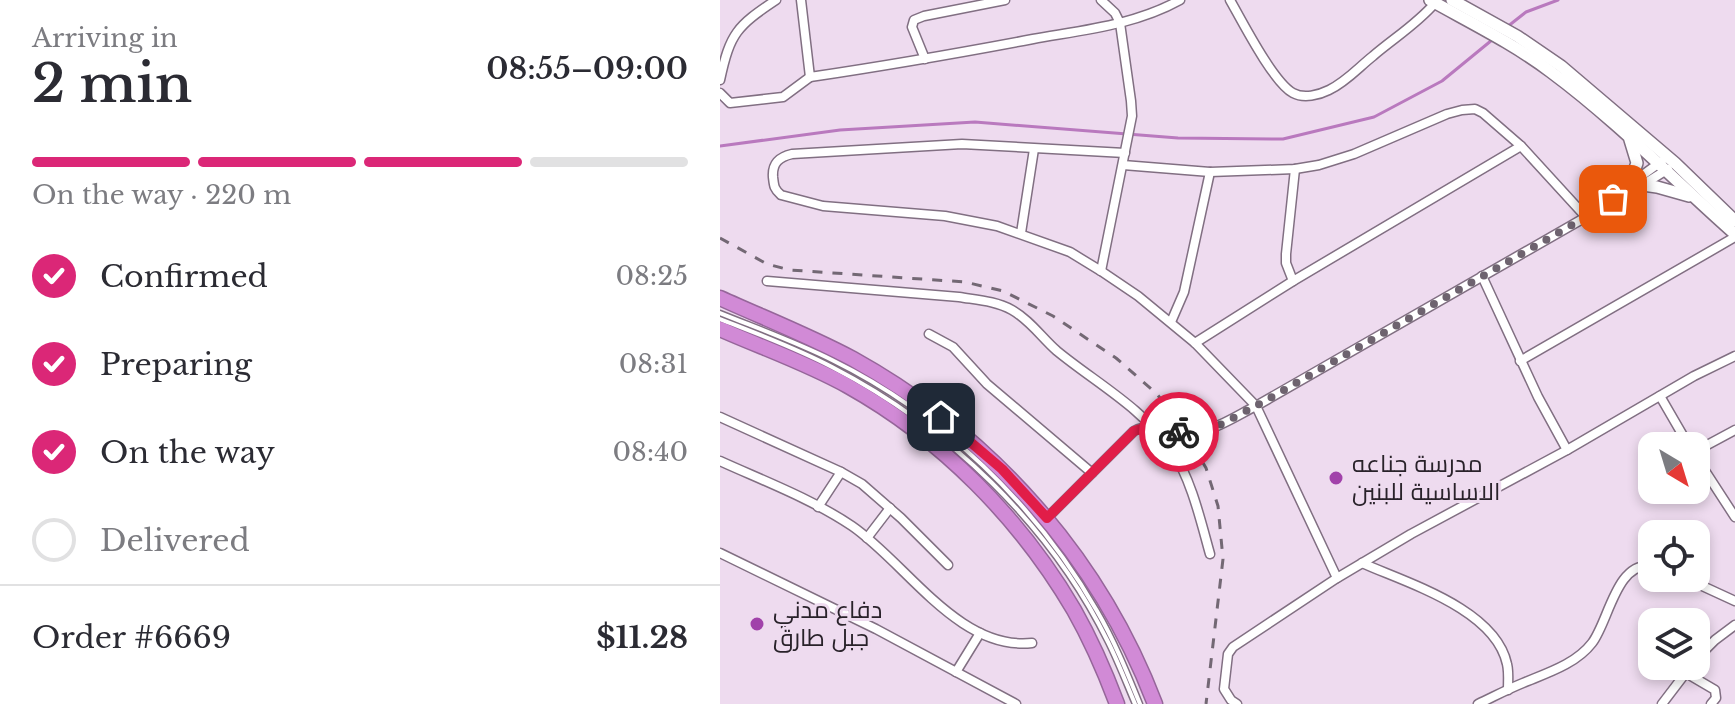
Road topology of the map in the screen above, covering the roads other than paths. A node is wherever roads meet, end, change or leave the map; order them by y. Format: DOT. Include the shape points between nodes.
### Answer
graph roads {
  1 [pos="776,0"];
  2 [pos="801,0"];
  3 [pos="1005,0"];
  4 [pos="1101,0"];
  5 [pos="1180,0"];
  6 [pos="1230,0"];
  7 [pos="1432,1"];
  8 [pos="1456,2"];
  9 [pos="1120,23"];
  10 [pos="1497,31"];
  11 [pos="1513,40"];
  12 [pos="925,59"];
  13 [pos="810,77"];
  14 [pos="720,80"];
  15 [pos="720,93"];
  16 [pos="1628,135"];
  17 [pos="1521,146"];
  18 [pos="1034,149"];
  19 [pos="1125,153"];
  20 [pos="1666,164"];
  21 [pos="1123,165"];
  22 [pos="1295,169"];
  23 [pos="1210,172"];
  24 [pos="1629,185"];
  25 [pos="1643,185"];
  26 [pos="1694,198"];
  27 [pos="1613,199"];
  28 [pos="1586,217"];
  29 [pos="1735,221"];
  30 [pos="1021,233"];
  31 [pos="1735,235"];
  32 [pos="1101,271"];
  33 [pos="1482,276"];
  34 [pos="767,281"];
  35 [pos="1293,281"];
  36 [pos="720,298"];
  37 [pos="720,313"];
  38 [pos="720,319"];
  39 [pos="1171,322"];
  40 [pos="720,329"];
  41 [pos="929,334"];
  42 [pos="1195,343"];
  43 [pos="1735,356"];
  44 [pos="1520,361"];
  45 [pos="1660,396"];
  46 [pos="1256,406"];
  47 [pos="720,417"];
  48 [pos="1150,426"];
  49 [pos="1735,430"];
  50 [pos="1681,432"];
  51 [pos="1710,445"];
  52 [pos="1567,450"];
  53 [pos="720,461"];
  54 [pos="841,472"];
  55 [pos="1092,473"];
  56 [pos="1710,477"];
  57 [pos="818,507"];
  58 [pos="890,508"];
  59 [pos="1735,517"];
  60 [pos="1047,518"];
  61 [pos="867,538"];
  62 [pos="720,553"];
  63 [pos="1210,554"];
  64 [pos="1362,563"];
  65 [pos="948,565"];
  66 [pos="1638,568"];
  67 [pos="1337,578"];
  68 [pos="1710,590"];
  69 [pos="1735,601"];
  70 [pos="1735,625"];
  71 [pos="980,633"];
  72 [pos="1032,643"];
  73 [pos="1710,645"];
  74 [pos="956,672"];
  75 [pos="1680,680"];
  76 [pos="1702,680"];
  77 [pos="1508,690"];
  78 [pos="1016,704"];
  79 [pos="1117,704"];
  80 [pos="1137,704"];
  81 [pos="1155,704"];
  82 [pos="1237,704"];
  83 [pos="1478,704"];
  84 [pos="1662,704"];
  85 [pos="1711,704"];
  1 -- 14 [label="street" via="732,37"];
  2 -- 13 [label="street"];
  3 -- 12 [label="street" via="914,20"];
  4 -- 9 [label="street"];
  5 -- 9 [label="street"];
  6 -- 7 [label="street" via="1277,77 1293,93 1304,95 1335,87 1419,20"];
  7 -- 10 [label="main road"];
  8 -- 10 [label="main road"];
  9 -- 12 [label="street"];
  9 -- 19 [label="street" via="1132,116"];
  10 -- 11 [label="main road"];
  11 -- 16 [label="main road"];
  11 -- 20 [label="main road" via="1582,83"];
  12 -- 13 [label="street"];
  13 -- 15 [label="street" via="773,99 730,103"];
  16 -- 20 [label="main road"];
  16 -- 24 [label="main road" via="1637,163"];
  17 -- 22 [label="street" via="1483,113 1462,110 1354,154"];
  17 -- 28 [label="street"];
  17 -- 35 [label="street"];
  18 -- 19 [label="street"];
  18 -- 30 [label="street"];
  18 -- 30 [label="street" via="962,144 803,153 779,159 773,170 776,191 804,202 963,218"];
  19 -- 21 [label="street"];
  20 -- 24 [label="street"];
  20 -- 25 [label="street"];
  20 -- 26 [label="main road"];
  20 -- 29 [label="main road"];
  21 -- 23 [label="street"];
  21 -- 32 [label="street"];
  22 -- 23 [label="street"];
  22 -- 35 [label="street" via="1286,254"];
  23 -- 39 [label="street" via="1184,292"];
  24 -- 27 [label="street"];
  25 -- 26 [label="main road"];
  25 -- 27 [label="street"];
  26 -- 31 [label="main road"];
  27 -- 28 [label="street"];
  28 -- 33 [label="street"];
  30 -- 32 [label="street"];
  31 -- 44 [label="street"];
  32 -- 39 [label="street"];
  33 -- 44 [label="street"];
  33 -- 46 [label="street"];
  34 -- 48 [label="street" via="959,297 1006,307"];
  35 -- 42 [label="street"];
  36 -- 60 [label="highway" via="828,346 898,386 982,451"];
  37 -- 80 [label="lane" via="859,375 933,423 976,459 1073,573 1111,637"];
  38 -- 80 [label="lane" via="854,379 972,464 1016,509 1067,575 1096,619"];
  39 -- 42 [label="street"];
  40 -- 79 [label="highway" via="866,397 913,429 975,484 1060,587"];
  41 -- 55 [label="street" via="953,347 987,384"];
  42 -- 46 [label="street"];
  43 -- 45 [label="street"];
  44 -- 52 [label="street"];
  45 -- 50 [label="street"];
  45 -- 52 [label="street"];
  46 -- 48 [label="street" via="1195,433"];
  46 -- 67 [label="street"];
  47 -- 54 [label="street"];
  48 -- 55 [label="street" via="1134,431"];
  48 -- 63 [label="street" via="1179,463"];
  49 -- 51 [label="street"];
  52 -- 64 [label="street"];
  53 -- 57 [label="street"];
  54 -- 57 [label="street"];
  54 -- 58 [label="street"];
  55 -- 60 [label="street"];
  56 -- 59 [label="street"];
  57 -- 61 [label="street"];
  58 -- 61 [label="street"];
  58 -- 65 [label="street"];
  60 -- 81 [label="highway" via="1113,615"];
  61 -- 71 [label="street"];
  62 -- 74 [label="street"];
  64 -- 67 [label="street"];
  64 -- 77 [label="street" via="1434,592 1490,632 1507,665"];
  66 -- 77 [label="street" via="1620,584 1590,646"];
  67 -- 82 [label="street" via="1229,652 1224,689"];
  68 -- 69 [label="street"];
  70 -- 73 [label="street"];
  71 -- 72 [label="street" via="1005,642"];
  71 -- 74 [label="street"];
  74 -- 78 [label="street"];
  75 -- 84 [label="street"];
  76 -- 85 [label="street" via="1717,693"];
  77 -- 83 [label="street"];
}
